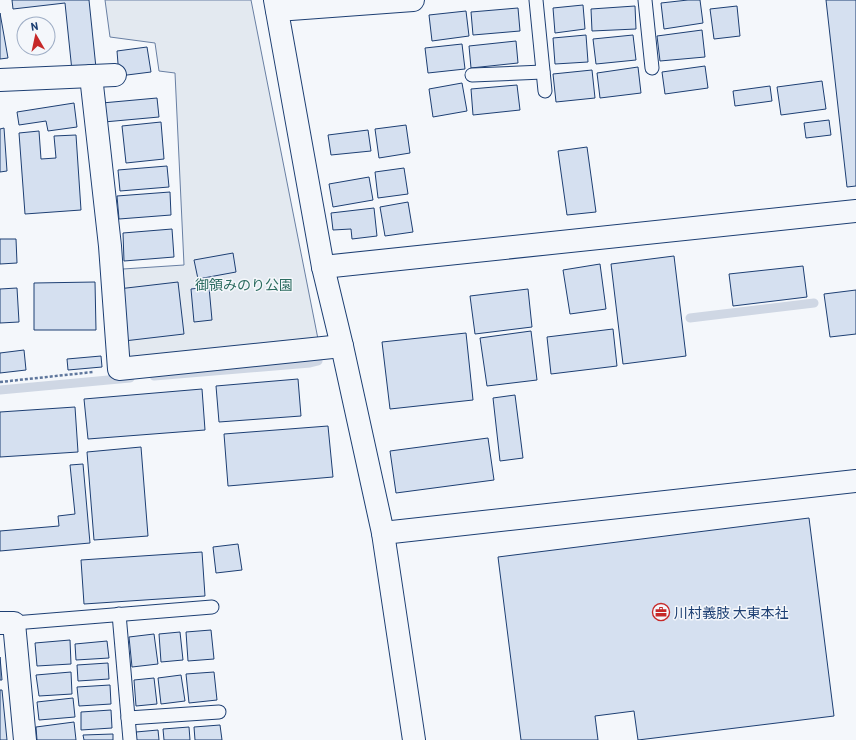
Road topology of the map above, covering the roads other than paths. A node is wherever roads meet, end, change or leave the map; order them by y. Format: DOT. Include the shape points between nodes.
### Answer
graph roads {
  1 [pos="413,0"];
  2 [pos="536,0"];
  3 [pos="645,0"];
  4 [pos="276,5"];
  5 [pos="652,68"];
  6 [pos="543,72"];
  7 [pos="115,75"];
  8 [pos="472,75"];
  9 [pos="91,76"];
  10 [pos="0,80"];
  11 [pos="545,91"];
  12 [pos="856,211"];
  13 [pos="323,267"];
  14 [pos="342,346"];
  15 [pos="856,481"];
  16 [pos="383,533"];
  17 [pos="212,607"];
  18 [pos="118,614"];
  19 [pos="7,623"];
  20 [pos="219,712"];
  21 [pos="128,718"];
  22 [pos="25,740"];
  23 [pos="130,740"];
  24 [pos="414,740"];
  1 -- 4 [label="street"];
  2 -- 6 [label="lane"];
  3 -- 5 [label="lane"];
  4 -- 13 [label="street"];
  6 -- 8 [label="lane"];
  6 -- 11 [label="lane"];
  7 -- 9 [label="street"];
  9 -- 10 [label="street"];
  9 -- 14 [label="street" via="110,246 119,369"];
  12 -- 13 [label="street"];
  13 -- 14 [label="street"];
  14 -- 16 [label="street"];
  15 -- 16 [label="street"];
  16 -- 24 [label="street"];
  17 -- 18 [label="lane"];
  18 -- 19 [label="lane"];
  18 -- 21 [label="lane"];
  19 -- 22 [label="street"];
  20 -- 21 [label="lane"];
  21 -- 23 [label="lane"];
}
